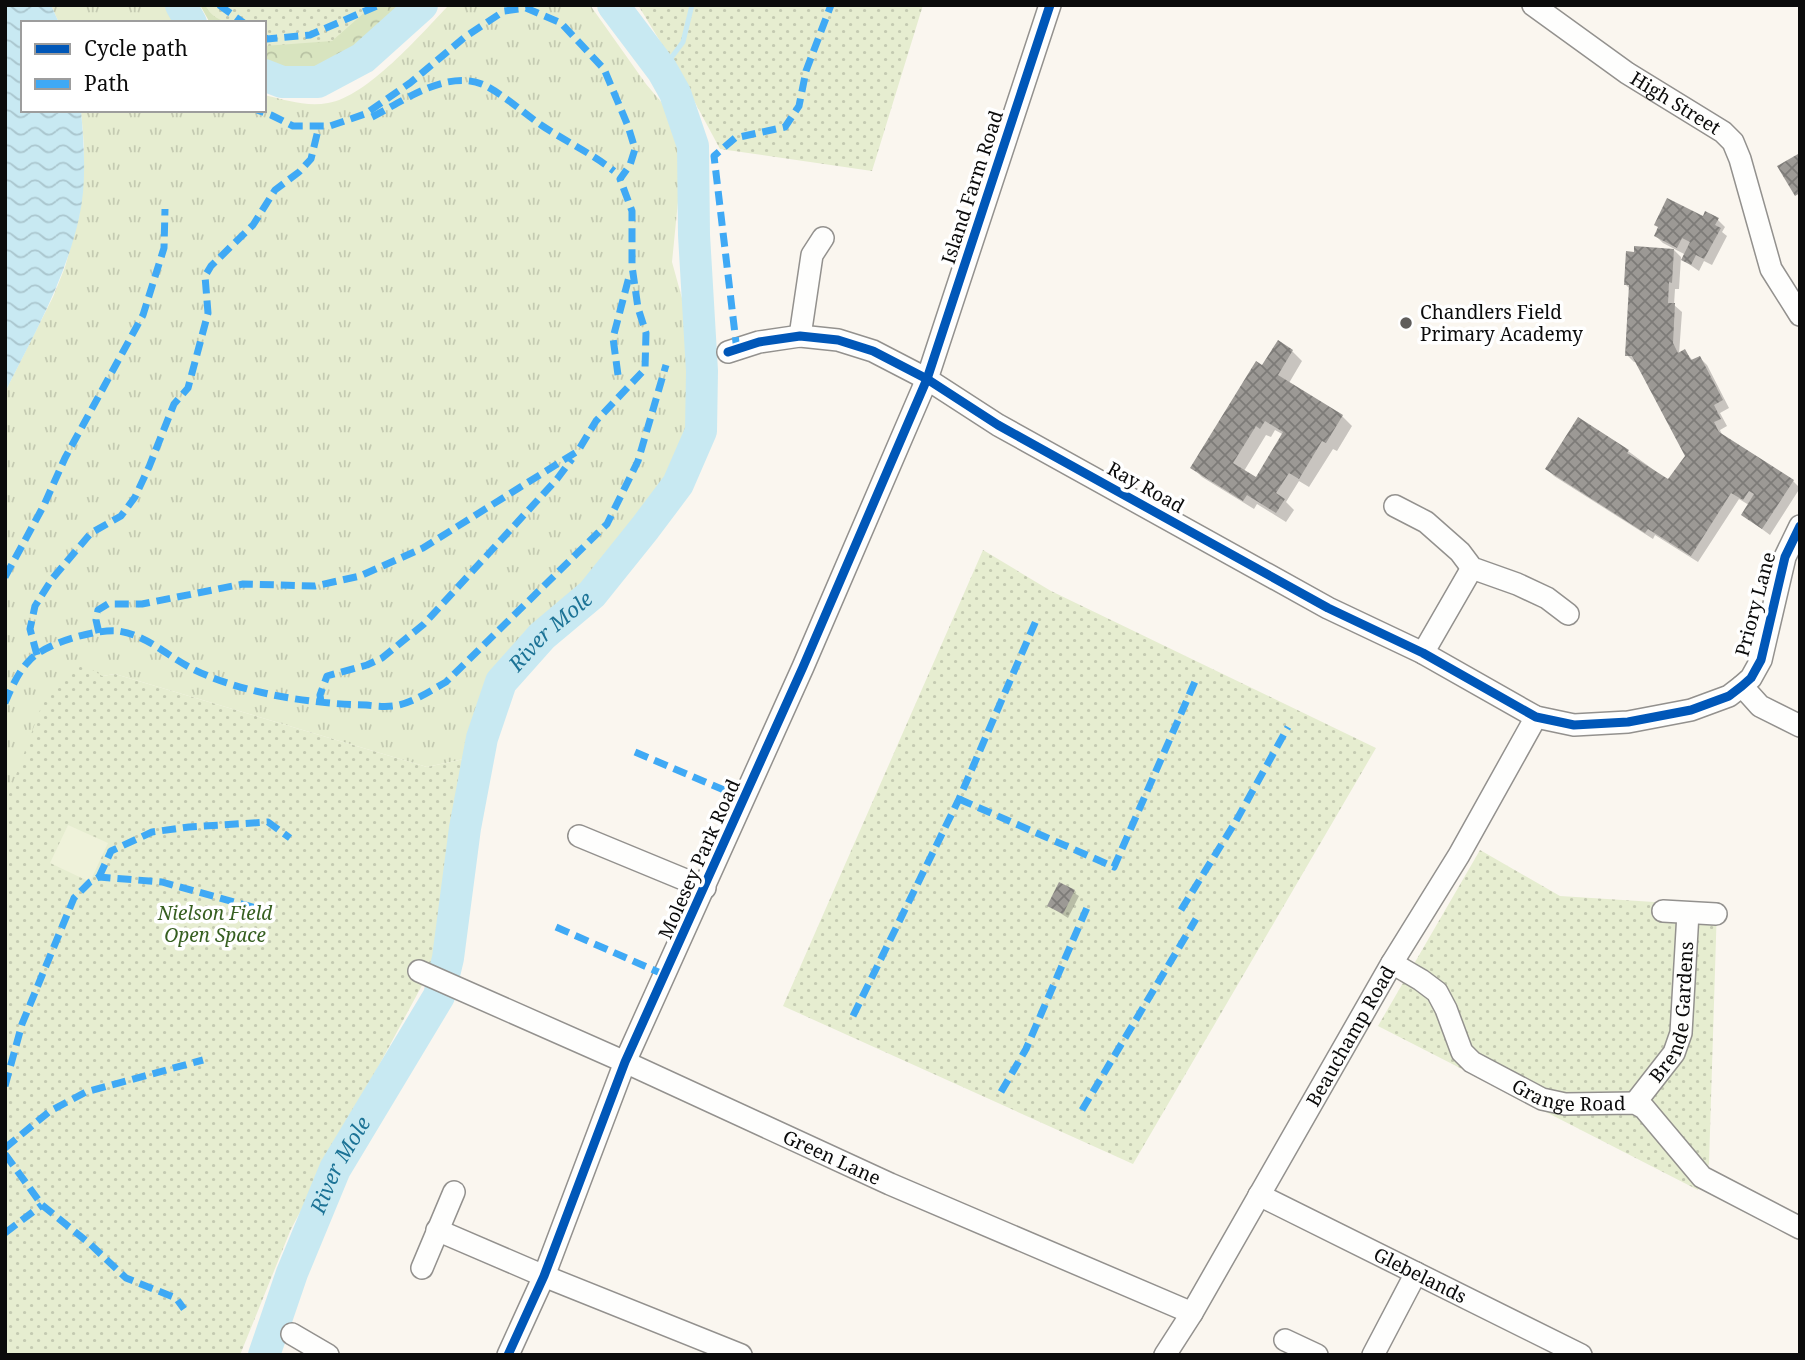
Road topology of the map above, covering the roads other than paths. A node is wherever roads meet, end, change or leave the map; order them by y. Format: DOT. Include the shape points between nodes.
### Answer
graph roads {
  1 [pos="1050,5"];
  2 [pos="1533,5"];
  3 [pos="823,238"];
  4 [pos="1800,315"];
  5 [pos="800,336"];
  6 [pos="728,352"];
  7 [pos="927,379"];
  8 [pos="1395,506"];
  9 [pos="1800,526"];
  10 [pos="1472,568"];
  11 [pos="1568,614"];
  12 [pos="1423,653"];
  13 [pos="1742,686"];
  14 [pos="1536,717"];
  15 [pos="1800,726"];
  16 [pos="579,836"];
  17 [pos="705,888"];
  18 [pos="1663,911"];
  19 [pos="1688,913"];
  20 [pos="1716,914"];
  21 [pos="1392,963"];
  22 [pos="423,973"];
  23 [pos="625,1062"];
  24 [pos="1635,1103"];
  25 [pos="454,1192"];
  26 [pos="1259,1195"];
  27 [pos="1800,1228"];
  28 [pos="438,1230"];
  29 [pos="422,1268"];
  30 [pos="1416,1273"];
  31 [pos="544,1276"];
  32 [pos="1192,1313"];
  33 [pos="292,1334"];
  34 [pos="1285,1340"];
  35 [pos="328,1355"];
  36 [pos="509,1355"];
  37 [pos="741,1355"];
  38 [pos="1165,1355"];
  39 [pos="1317,1355"];
  40 [pos="1373,1355"];
  41 [pos="1581,1355"];
  1 -- 7 [label="street, Island Farm Road"];
  2 -- 4 [label="street, High Street" via="1733,142 1771,269"];
  3 -- 5 [label="street" via="812,255"];
  5 -- 6 [label="street, Ray Road"];
  5 -- 7 [label="street, Ray Road" via="838,340 873,351"];
  7 -- 12 [label="street, Ray Road" via="998,425 1304,595"];
  7 -- 17 [label="street, Molesey Park Road"];
  8 -- 10 [label="street" via="1426,522"];
  9 -- 13 [label="street, Priory Lane" via="1785,556 1761,660"];
  10 -- 11 [label="street" via="1517,583"];
  10 -- 12 [label="street"];
  12 -- 14 [label="street, Ray Road"];
  13 -- 14 [label="street, Priory Lane" via="1729,696 1691,710 1628,722 1574,724"];
  13 -- 15 [label="street" via="1760,706"];
  14 -- 21 [label="street, Beauchamp Road"];
  16 -- 17 [label="street"];
  17 -- 23 [label="street, Molesey Park Road"];
  18 -- 19 [label="street, Brende Gardens"];
  19 -- 20 [label="street, Brende Gardens"];
  19 -- 24 [label="street, Brende Gardens" via="1681,1033 1674,1053"];
  21 -- 24 [label="street, Grange Road" via="1437,992 1461,1052 1472,1062 1542,1099 1564,1104"];
  21 -- 26 [label="street, Beauchamp Road"];
  22 -- 23 [label="street, Green Lane"];
  23 -- 31 [label="street, Molesey Park Road"];
  23 -- 32 [label="street, Green Lane" via="890,1184"];
  24 -- 27 [label="street, Grange Road" via="1702,1177"];
  25 -- 28 [label="street"];
  26 -- 30 [label="street, Glebelands"];
  26 -- 32 [label="street, Beauchamp Road"];
  28 -- 29 [label="street"];
  28 -- 31 [label="street"];
  30 -- 40 [label="street"];
  30 -- 41 [label="street, Glebelands"];
  31 -- 36 [label="street, Molesey Park Road"];
  31 -- 37 [label="street"];
  32 -- 38 [label="street, Beauchamp Road"];
  33 -- 35 [label="street"];
  34 -- 39 [label="street"];
}
